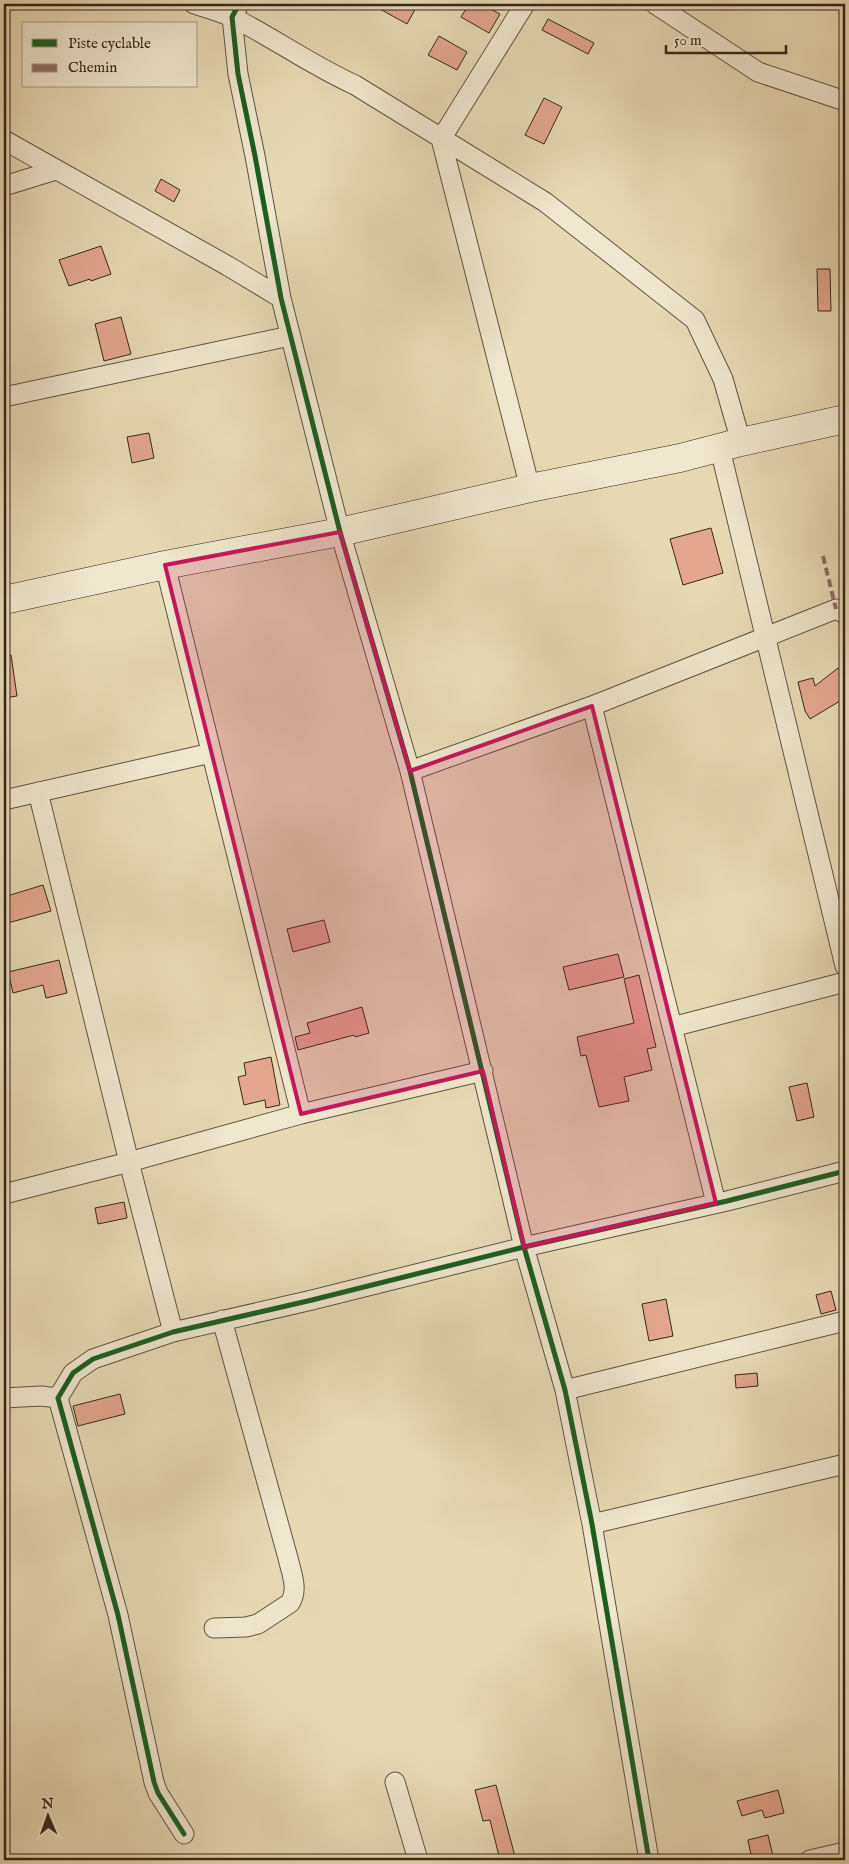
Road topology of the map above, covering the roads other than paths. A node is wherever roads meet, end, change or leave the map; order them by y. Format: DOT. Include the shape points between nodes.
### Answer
graph roads {
  1 [pos="194,4"];
  2 [pos="525,4"];
  3 [pos="655,4"];
  4 [pos="235,10"];
  5 [pos="845,101"];
  6 [pos="441,139"];
  7 [pos="4,140"];
  8 [pos="56,170"];
  9 [pos="4,186"];
  10 [pos="281,298"];
  11 [pos="290,336"];
  12 [pos="4,398"];
  13 [pos="845,419"];
  14 [pos="730,446"];
  15 [pos="530,488"];
  16 [pos="340,532"];
  17 [pos="165,564"];
  18 [pos="4,600"];
  19 [pos="845,614"];
  20 [pos="766,637"];
  21 [pos="592,706"];
  22 [pos="211,753"];
  23 [pos="410,771"];
  24 [pos="38,792"];
  25 [pos="4,800"];
  26 [pos="845,966"];
  27 [pos="845,982"];
  28 [pos="672,1027"];
  29 [pos="483,1071"];
  30 [pos="301,1114"];
  31 [pos="129,1162"];
  32 [pos="845,1172"];
  33 [pos="4,1194"];
  34 [pos="716,1203"];
  35 [pos="524,1247"];
  36 [pos="222,1320"];
  37 [pos="845,1321"];
  38 [pos="174,1332"];
  39 [pos="565,1390"];
  40 [pos="4,1398"];
  41 [pos="58,1398"];
  42 [pos="845,1464"];
  43 [pos="592,1524"];
  44 [pos="214,1628"];
  45 [pos="396,1782"];
  46 [pos="184,1834"];
  47 [pos="845,1852"];
  48 [pos="418,1860"];
  49 [pos="649,1860"];
  50 [pos="810,1860"];
  1 -- 4 [label="street"];
  2 -- 6 [label="street"];
  3 -- 5 [label="street" via="758,72"];
  4 -- 6 [label="street" via="284,46 326,72 355,85"];
  4 -- 10 [label="street" via="238,74"];
  6 -- 14 [label="street" via="545,202 695,320 723,379"];
  6 -- 15 [label="street"];
  7 -- 8 [label="street"];
  8 -- 9 [label="street"];
  8 -- 10 [label="street"];
  10 -- 11 [label="street"];
  11 -- 12 [label="street"];
  11 -- 16 [label="street"];
  13 -- 14 [label="street"];
  14 -- 15 [label="street"];
  14 -- 20 [label="street"];
  15 -- 16 [label="street"];
  16 -- 17 [label="street"];
  16 -- 23 [label="street"];
  17 -- 18 [label="street"];
  17 -- 22 [label="street"];
  19 -- 20 [label="street" via="836,609"];
  20 -- 21 [label="street"];
  20 -- 26 [label="street"];
  21 -- 23 [label="street"];
  21 -- 28 [label="street"];
  22 -- 24 [label="street"];
  22 -- 30 [label="street"];
  23 -- 29 [label="street"];
  24 -- 25 [label="street"];
  24 -- 31 [label="street"];
  27 -- 28 [label="street"];
  28 -- 34 [label="street"];
  29 -- 30 [label="street"];
  29 -- 35 [label="street"];
  30 -- 31 [label="street"];
  31 -- 33 [label="street"];
  31 -- 38 [label="street"];
  32 -- 34 [label="street"];
  34 -- 35 [label="street"];
  35 -- 36 [label="street"];
  35 -- 39 [label="street"];
  36 -- 38 [label="street"];
  36 -- 44 [label="street" via="295,1589 290,1603 258,1624"];
  37 -- 39 [label="street"];
  38 -- 41 [label="street" via="93,1359 73,1373"];
  39 -- 43 [label="street"];
  40 -- 41 [label="street"];
  41 -- 46 [label="street" via="118,1615 154,1782 158,1794"];
  42 -- 43 [label="street"];
  43 -- 49 [label="street"];
  45 -- 48 [label="street"];
  47 -- 50 [label="street"];
}
